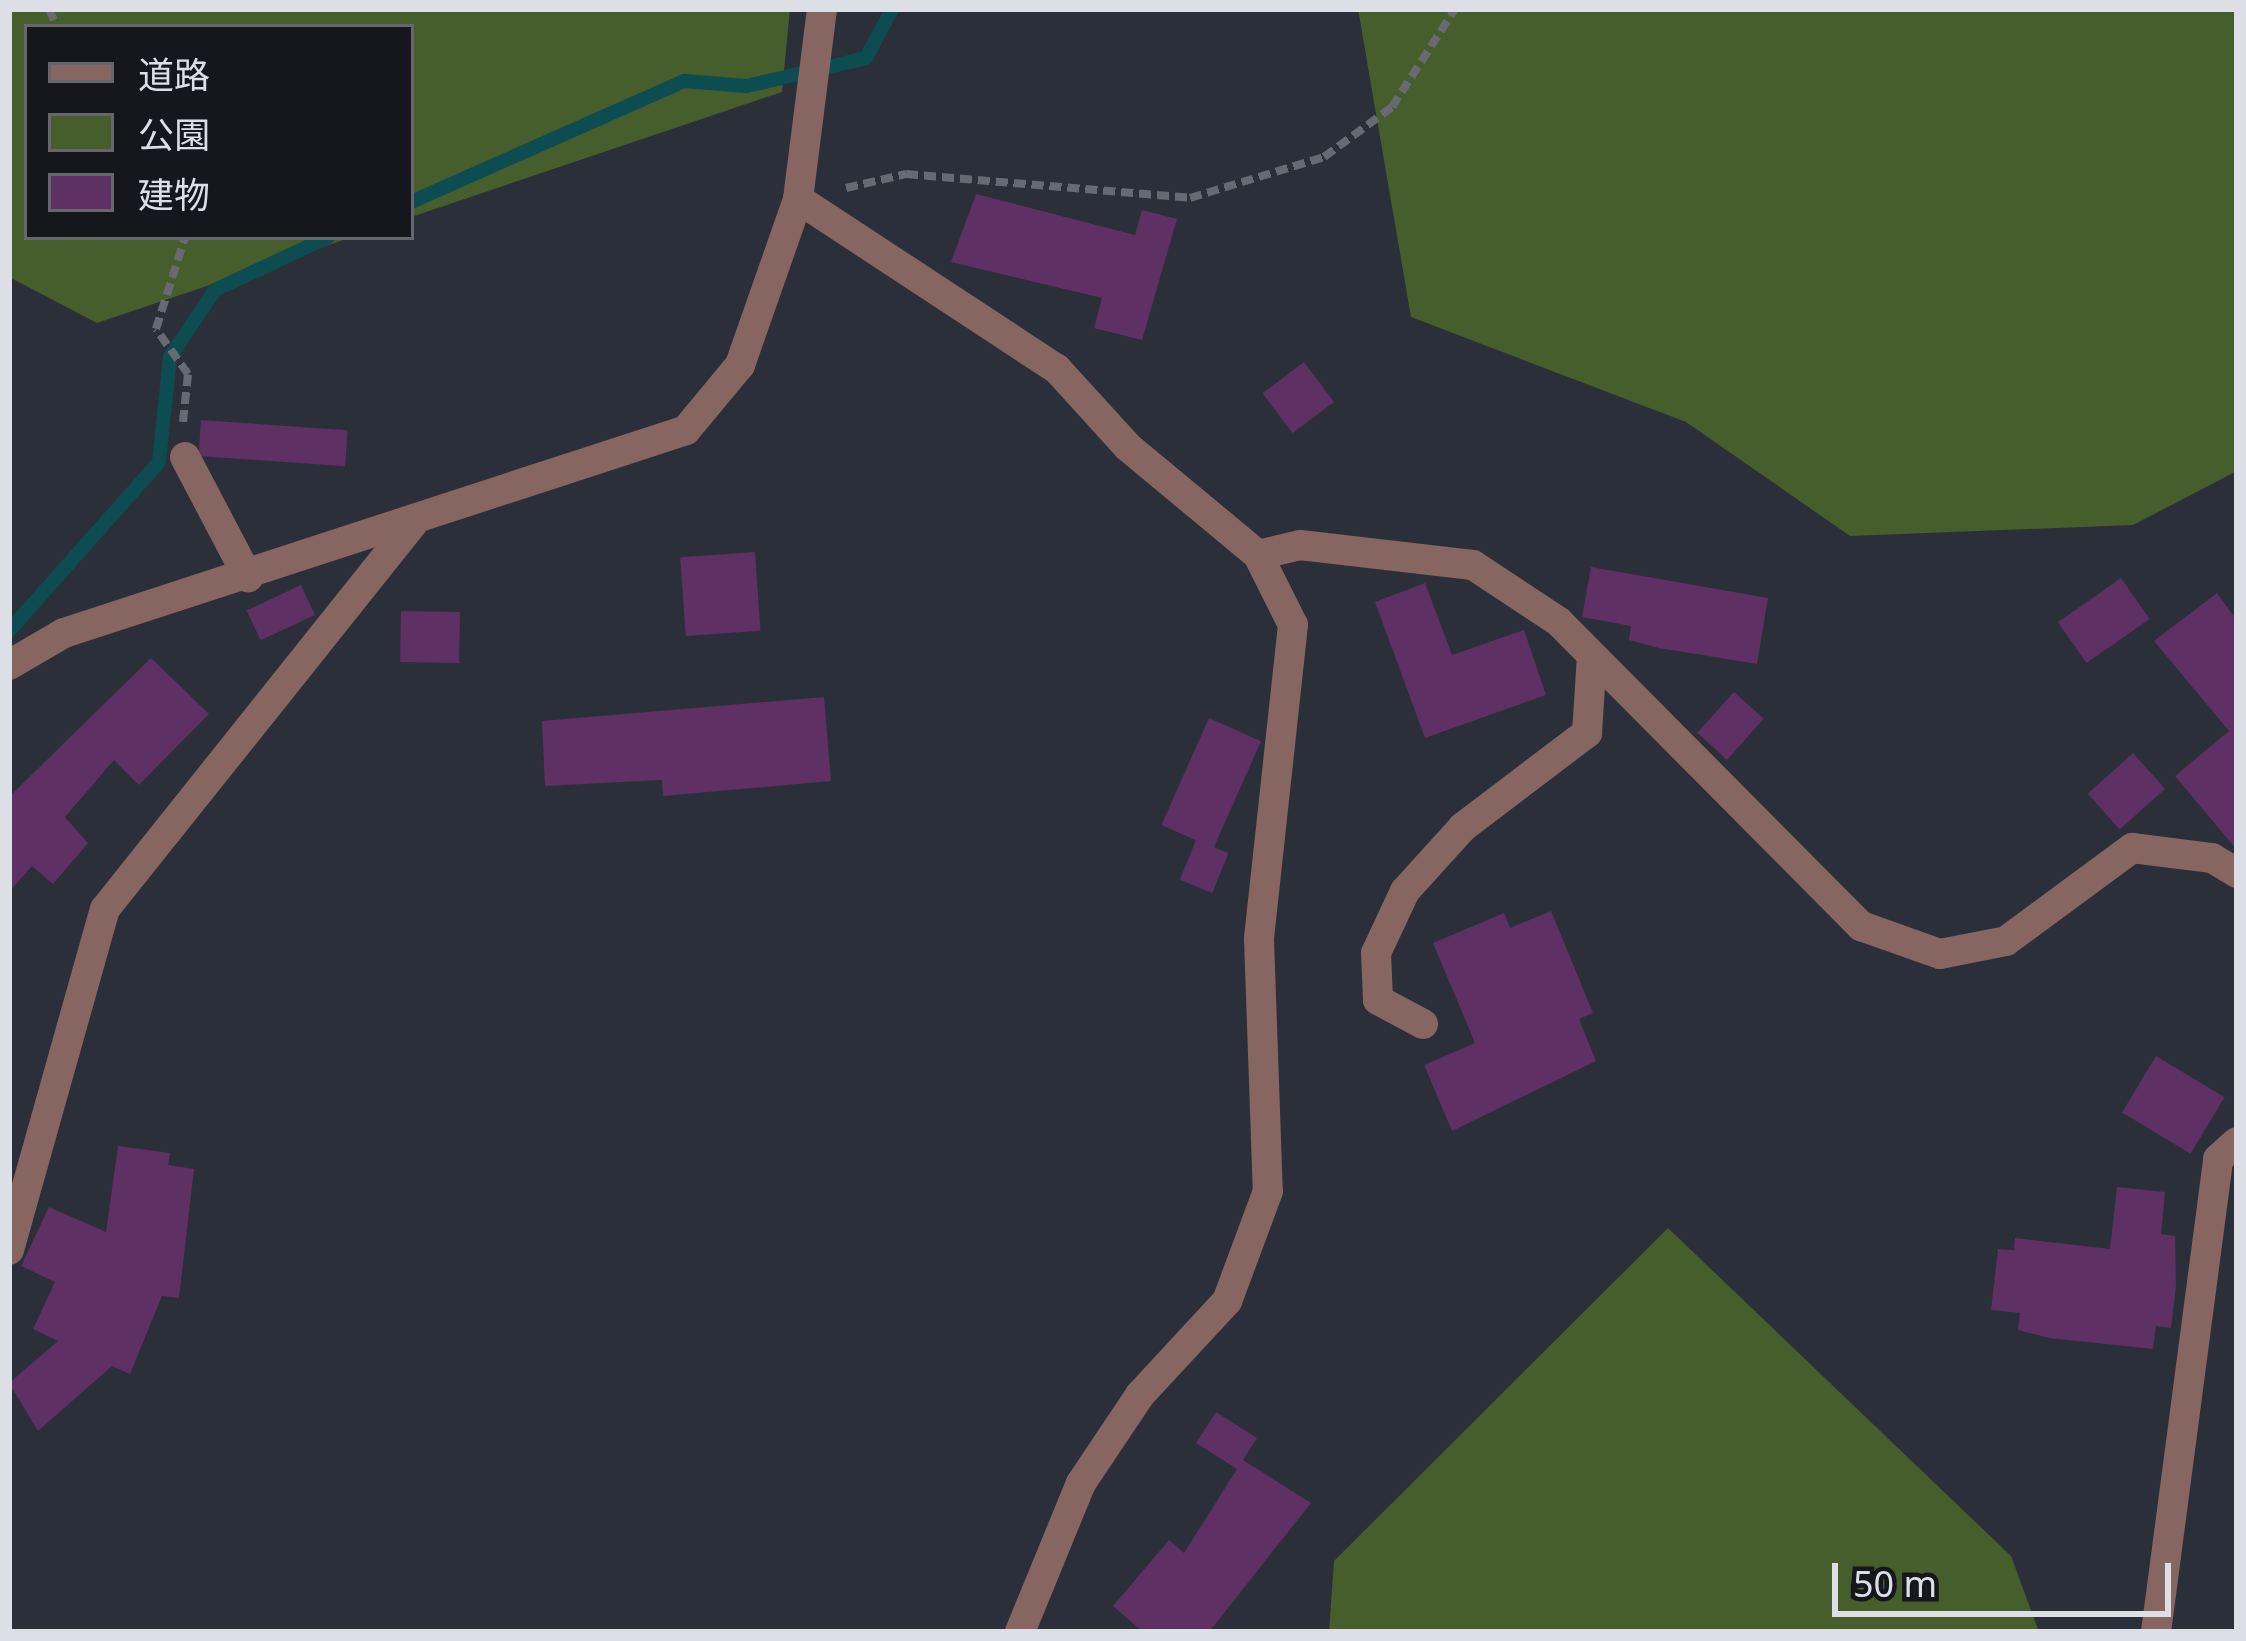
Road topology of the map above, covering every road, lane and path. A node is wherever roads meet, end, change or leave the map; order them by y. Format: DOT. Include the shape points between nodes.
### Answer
graph roads {
  1 [pos="822,9"];
  2 [pos="1455,9"];
  3 [pos="798,199"];
  4 [pos="184,240"];
  5 [pos="185,457"];
  6 [pos="414,522"];
  7 [pos="1258,555"];
  8 [pos="248,577"];
  9 [pos="1592,656"];
  10 [pos="9,665"];
  11 [pos="2237,873"];
  12 [pos="1423,1024"];
  13 [pos="2237,1142"];
  14 [pos="9,1250"];
  15 [pos="1020,1632"];
  16 [pos="2156,1632"];
  1 -- 3 [label="street"];
  2 -- 3 [label="path" via="1392,107 1324,157 1190,198 906,174"];
  3 -- 6 [label="street" via="740,365 686,430"];
  3 -- 7 [label="street" via="1057,369 1128,447"];
  4 -- 5 [label="path" via="158,314 163,342 188,374"];
  5 -- 8 [label="street"];
  6 -- 8 [label="street"];
  6 -- 14 [label="street" via="105,909"];
  7 -- 9 [label="street" via="1300,545 1473,565"];
  7 -- 15 [label="street" via="1293,625 1259,939 1268,1190 1227,1301 1140,1395 1082,1483"];
  8 -- 10 [label="street" via="64,633"];
  9 -- 11 [label="street" via="1861,926 1940,954 2006,940 2132,848 2212,858"];
  9 -- 12 [label="street" via="1588,733 1463,826 1405,892 1376,953 1378,1000"];
  13 -- 16 [label="street" via="2218,1159"];
}
